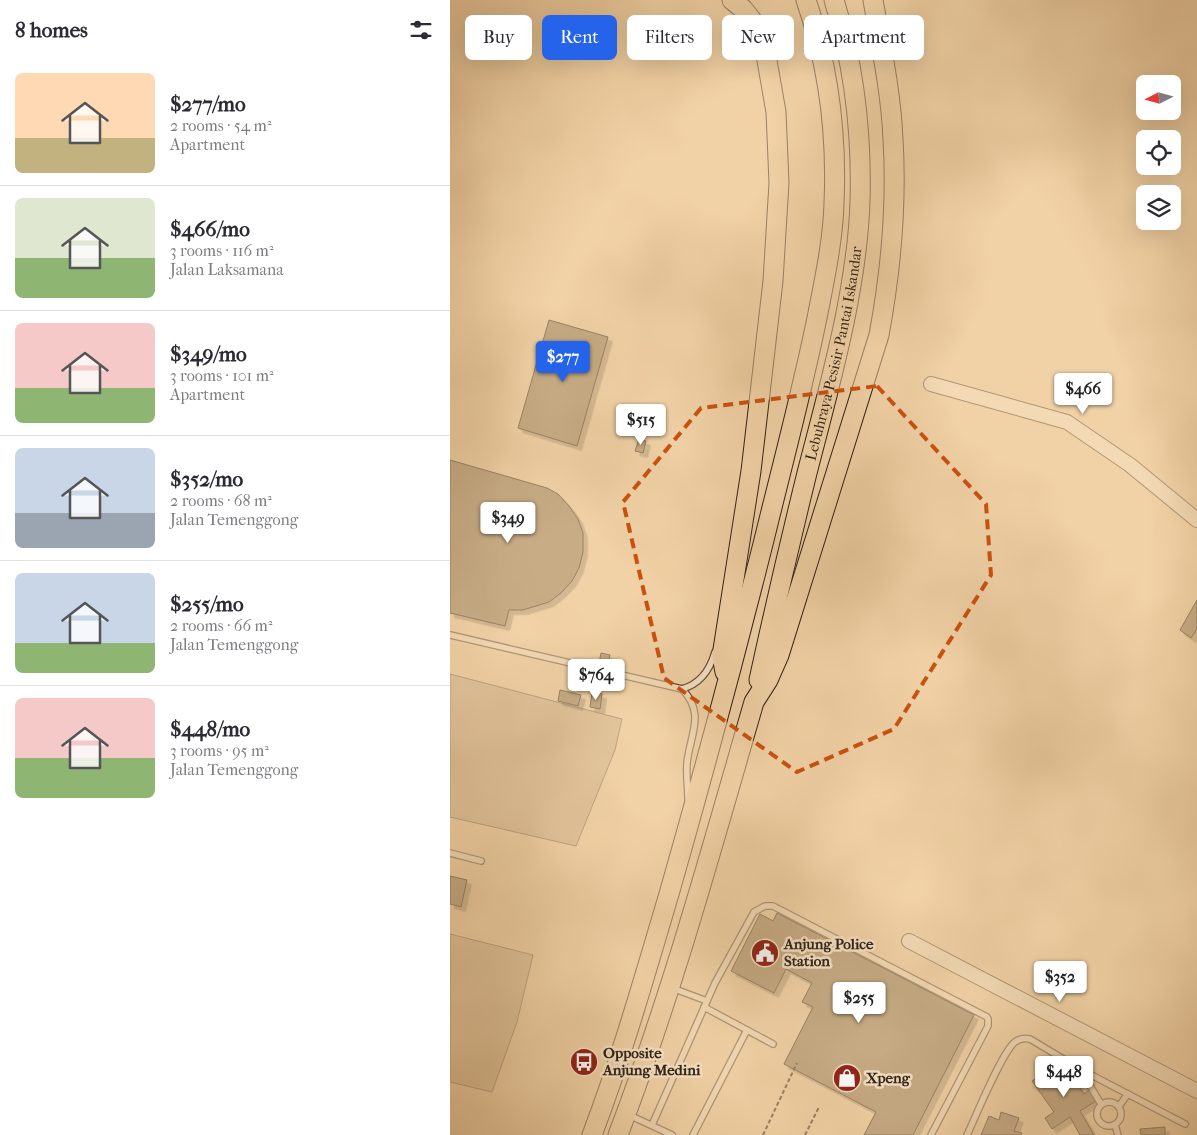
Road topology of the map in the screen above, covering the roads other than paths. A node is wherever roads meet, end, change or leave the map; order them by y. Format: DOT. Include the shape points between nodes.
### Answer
graph roads {
  1 [pos="732,0"];
  2 [pos="806,0"];
  3 [pos="834,0"];
  4 [pos="873,0"];
  5 [pos="931,384"];
  6 [pos="1197,520"];
  7 [pos="727,624"];
  8 [pos="450,635"];
  9 [pos="728,685"];
  10 [pos="682,689"];
  11 [pos="754,702"];
  12 [pos="689,823"];
  13 [pos="450,853"];
  14 [pos="481,861"];
  15 [pos="909,941"];
  16 [pos="670,987"];
  17 [pos="707,1001"];
  18 [pos="704,1008"];
  19 [pos="747,1030"];
  20 [pos="773,1044"];
  21 [pos="1080,1069"];
  22 [pos="1197,1090"];
  23 [pos="1128,1094"];
  24 [pos="1101,1104"];
  25 [pos="1119,1106"];
  26 [pos="626,1114"];
  27 [pos="1184,1124"];
  28 [pos="652,1125"];
  29 [pos="1116,1125"];
  30 [pos="592,1135"];
  31 [pos="618,1135"];
  32 [pos="672,1135"];
  33 [pos="693,1135"];
  34 [pos="931,1135"];
  35 [pos="967,1135"];
  36 [pos="1118,1135"];
  1 -- 7 [label="highway" via="755,25 765,50 776,112 779,183 774,272 753,452"];
  2 -- 9 [label="highway, Lebuhraya Pesisir Pantai Iskandar" via="820,48 832,126 834,204 830,243 810,356"];
  3 -- 11 [label="highway, Lebuhraya Pesisir Pantai Iskandar" via="855,88 860,203 853,268 836,356"];
  4 -- 11 [label="highway" via="893,138 893,237 887,289 879,335 779,655"];
  5 -- 6 [label="street" via="1067,422 1130,465"];
  7 -- 9 [label="highway" via="722,656"];
  7 -- 10 [label="lane" via="720,633 708,668 698,682"];
  8 -- 10 [label="lane"];
  9 -- 12 [label="highway, Lebuhraya Pesisir Pantai Iskandar"];
  10 -- 12 [label="lane" via="690,697 695,714 687,764"];
  11 -- 16 [label="highway"];
  12 -- 30 [label="highway, Lebuhraya Pesisir Pantai Iskandar" via="644,980"];
  13 -- 14 [label="lane"];
  15 -- 22 [label="street"];
  16 -- 17 [label="lane"];
  16 -- 26 [label="highway"];
  17 -- 18 [label="lane"];
  17 -- 34 [label="lane" via="754,912 773,906 984,1014 988,1026"];
  18 -- 19 [label="lane"];
  18 -- 28 [label="lane"];
  19 -- 20 [label="lane"];
  19 -- 33 [label="lane"];
  21 -- 23 [label="lane"];
  21 -- 24 [label="lane"];
  21 -- 35 [label="lane" via="1030,1039 1018,1040 1004,1058"];
  23 -- 25 [label="lane"];
  23 -- 27 [label="lane"];
  24 -- 25 [label="lane" via="1112,1102"];
  24 -- 29 [label="lane" via="1097,1112 1100,1123 1108,1127"];
  25 -- 29 [label="lane" via="1121,1118"];
  26 -- 28 [label="lane"];
  26 -- 31 [label="highway"];
  28 -- 32 [label="lane"];
  29 -- 36 [label="lane"];
}
